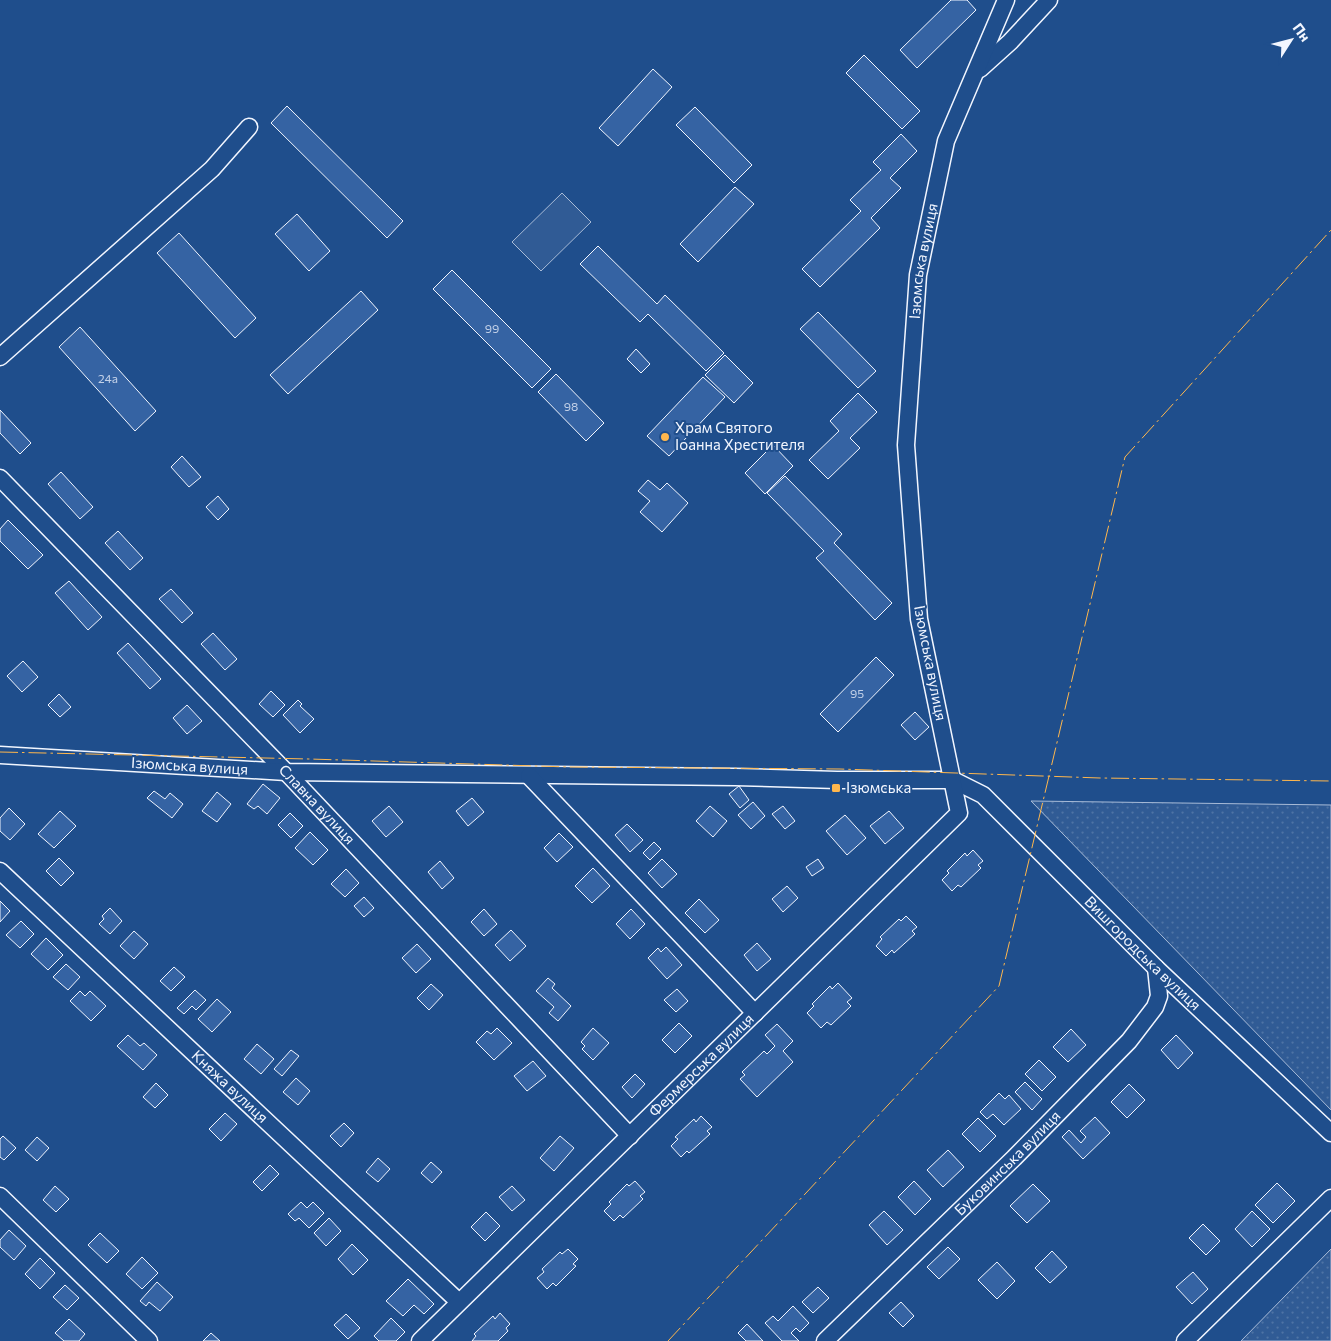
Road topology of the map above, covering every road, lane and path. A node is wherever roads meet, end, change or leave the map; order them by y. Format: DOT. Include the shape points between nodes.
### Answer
graph roads {
  1 [pos="1006,0"];
  2 [pos="1049,0"];
  3 [pos="976,72"];
  4 [pos="249,127"];
  5 [pos="0,357"];
  6 [pos="0,478"];
  7 [pos="0,755"];
  8 [pos="286,772"];
  9 [pos="530,776"];
  10 [pos="953,780"];
  11 [pos="0,871"];
  12 [pos="1156,968"];
  13 [pos="755,1013"];
  14 [pos="1331,1133"];
  15 [pos="630,1136"];
  16 [pos="0,1196"];
  17 [pos="1331,1198"];
  18 [pos="459,1302"];
  19 [pos="150,1341"];
  20 [pos="420,1341"];
  21 [pos="825,1341"];
  22 [pos="1185,1341"];
  1 -- 3 [label="street, Ізюмська вулиця"];
  2 -- 3 [label="street, Ізюмська вулиця" via="1010,42"];
  3 -- 10 [label="street, Ізюмська вулиця" via="946,141 918,275 906,445 919,619"];
  4 -- 5 [label="street" via="212,169"];
  6 -- 8 [label="street, Славна вулиця"];
  7 -- 8 [label="street, Ізюмська вулиця"];
  8 -- 9 [label="street, Ізюмська вулиця"];
  8 -- 15 [label="street, Славна вулиця"];
  9 -- 10 [label="street, Ізюмська вулиця"];
  9 -- 13 [label="street"];
  10 -- 12 [label="street, Вишгородська вулиця" via="983,795"];
  10 -- 13 [label="street, Фермерська вулиця" via="959,812"];
  11 -- 18 [label="street, Княжа вулиця"];
  12 -- 14 [label="street, Вишгородська вулиця"];
  12 -- 21 [label="street, Буковинська вулиця" via="1159,996 1155,1007 1129,1041 1014,1158"];
  13 -- 15 [label="street, Фермерська вулиця"];
  15 -- 18 [label="street, Фермерська вулиця"];
  16 -- 19 [label="street"];
  17 -- 22 [label="street"];
  18 -- 20 [label="street, Фермерська вулиця"];
}
